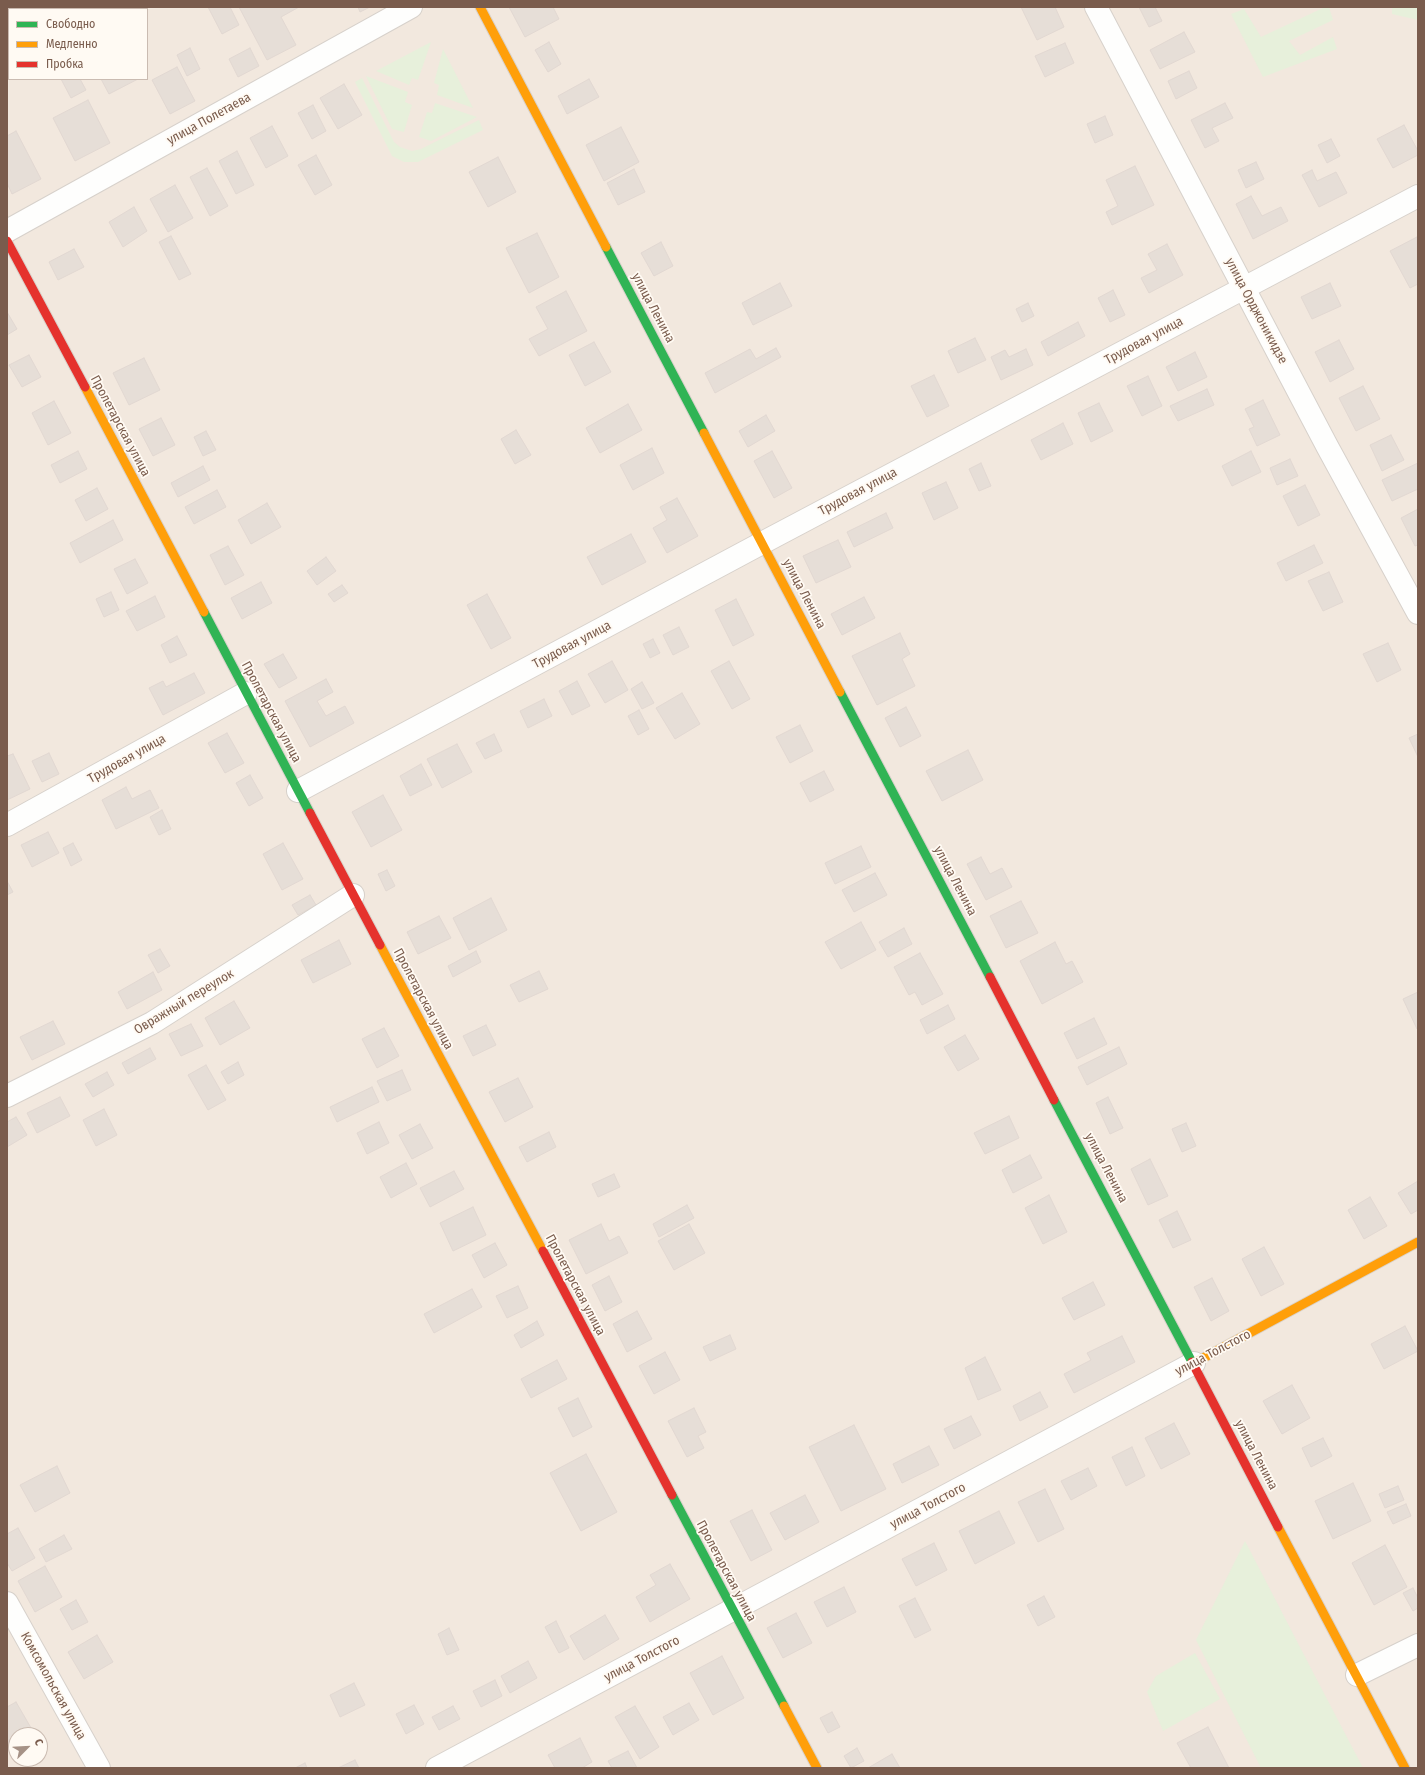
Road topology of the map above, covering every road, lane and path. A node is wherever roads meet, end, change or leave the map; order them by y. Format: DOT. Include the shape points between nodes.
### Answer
graph roads {
  1 [pos="411,7"];
  2 [pos="480,7"];
  3 [pos="1096,7"];
  4 [pos="1418,196"];
  5 [pos="7,231"];
  6 [pos="7,241"];
  7 [pos="1244,289"];
  8 [pos="762,543"];
  9 [pos="1418,613"];
  10 [pos="246,693"];
  11 [pos="298,791"];
  12 [pos="7,825"];
  13 [pos="353,895"];
  14 [pos="7,1096"];
  15 [pos="1418,1242"];
  16 [pos="1194,1363"];
  17 [pos="7,1603"];
  18 [pos="732,1610"];
  19 [pos="1418,1645"];
  20 [pos="1357,1675"];
  21 [pos="98,1768"];
  22 [pos="437,1768"];
  23 [pos="816,1768"];
  24 [pos="1405,1768"];
  1 -- 5 [label="street, улица Полетаева"];
  2 -- 8 [label="street, улица Ленина"];
  3 -- 7 [label="street, улица Орджоникидзе"];
  4 -- 7 [label="street, Трудовая улица"];
  6 -- 10 [label="street, Пролетарская улица"];
  7 -- 8 [label="street, Трудовая улица"];
  7 -- 9 [label="street, улица Орджоникидзе"];
  8 -- 11 [label="street, Трудовая улица"];
  8 -- 16 [label="street, улица Ленина"];
  10 -- 11 [label="street, Пролетарская улица"];
  10 -- 12 [label="street, Трудовая улица"];
  11 -- 13 [label="street, Пролетарская улица"];
  13 -- 14 [label="street, Овражный переулок" via="152,1024"];
  13 -- 18 [label="street, Пролетарская улица"];
  15 -- 16 [label="street, улица Толстого"];
  16 -- 18 [label="street, улица Толстого"];
  16 -- 20 [label="street, улица Ленина"];
  17 -- 21 [label="street, Комсомольская улица"];
  18 -- 22 [label="street, улица Толстого"];
  18 -- 23 [label="street, Пролетарская улица"];
  19 -- 20 [label="street"];
  20 -- 24 [label="street, улица Ленина"];
}
